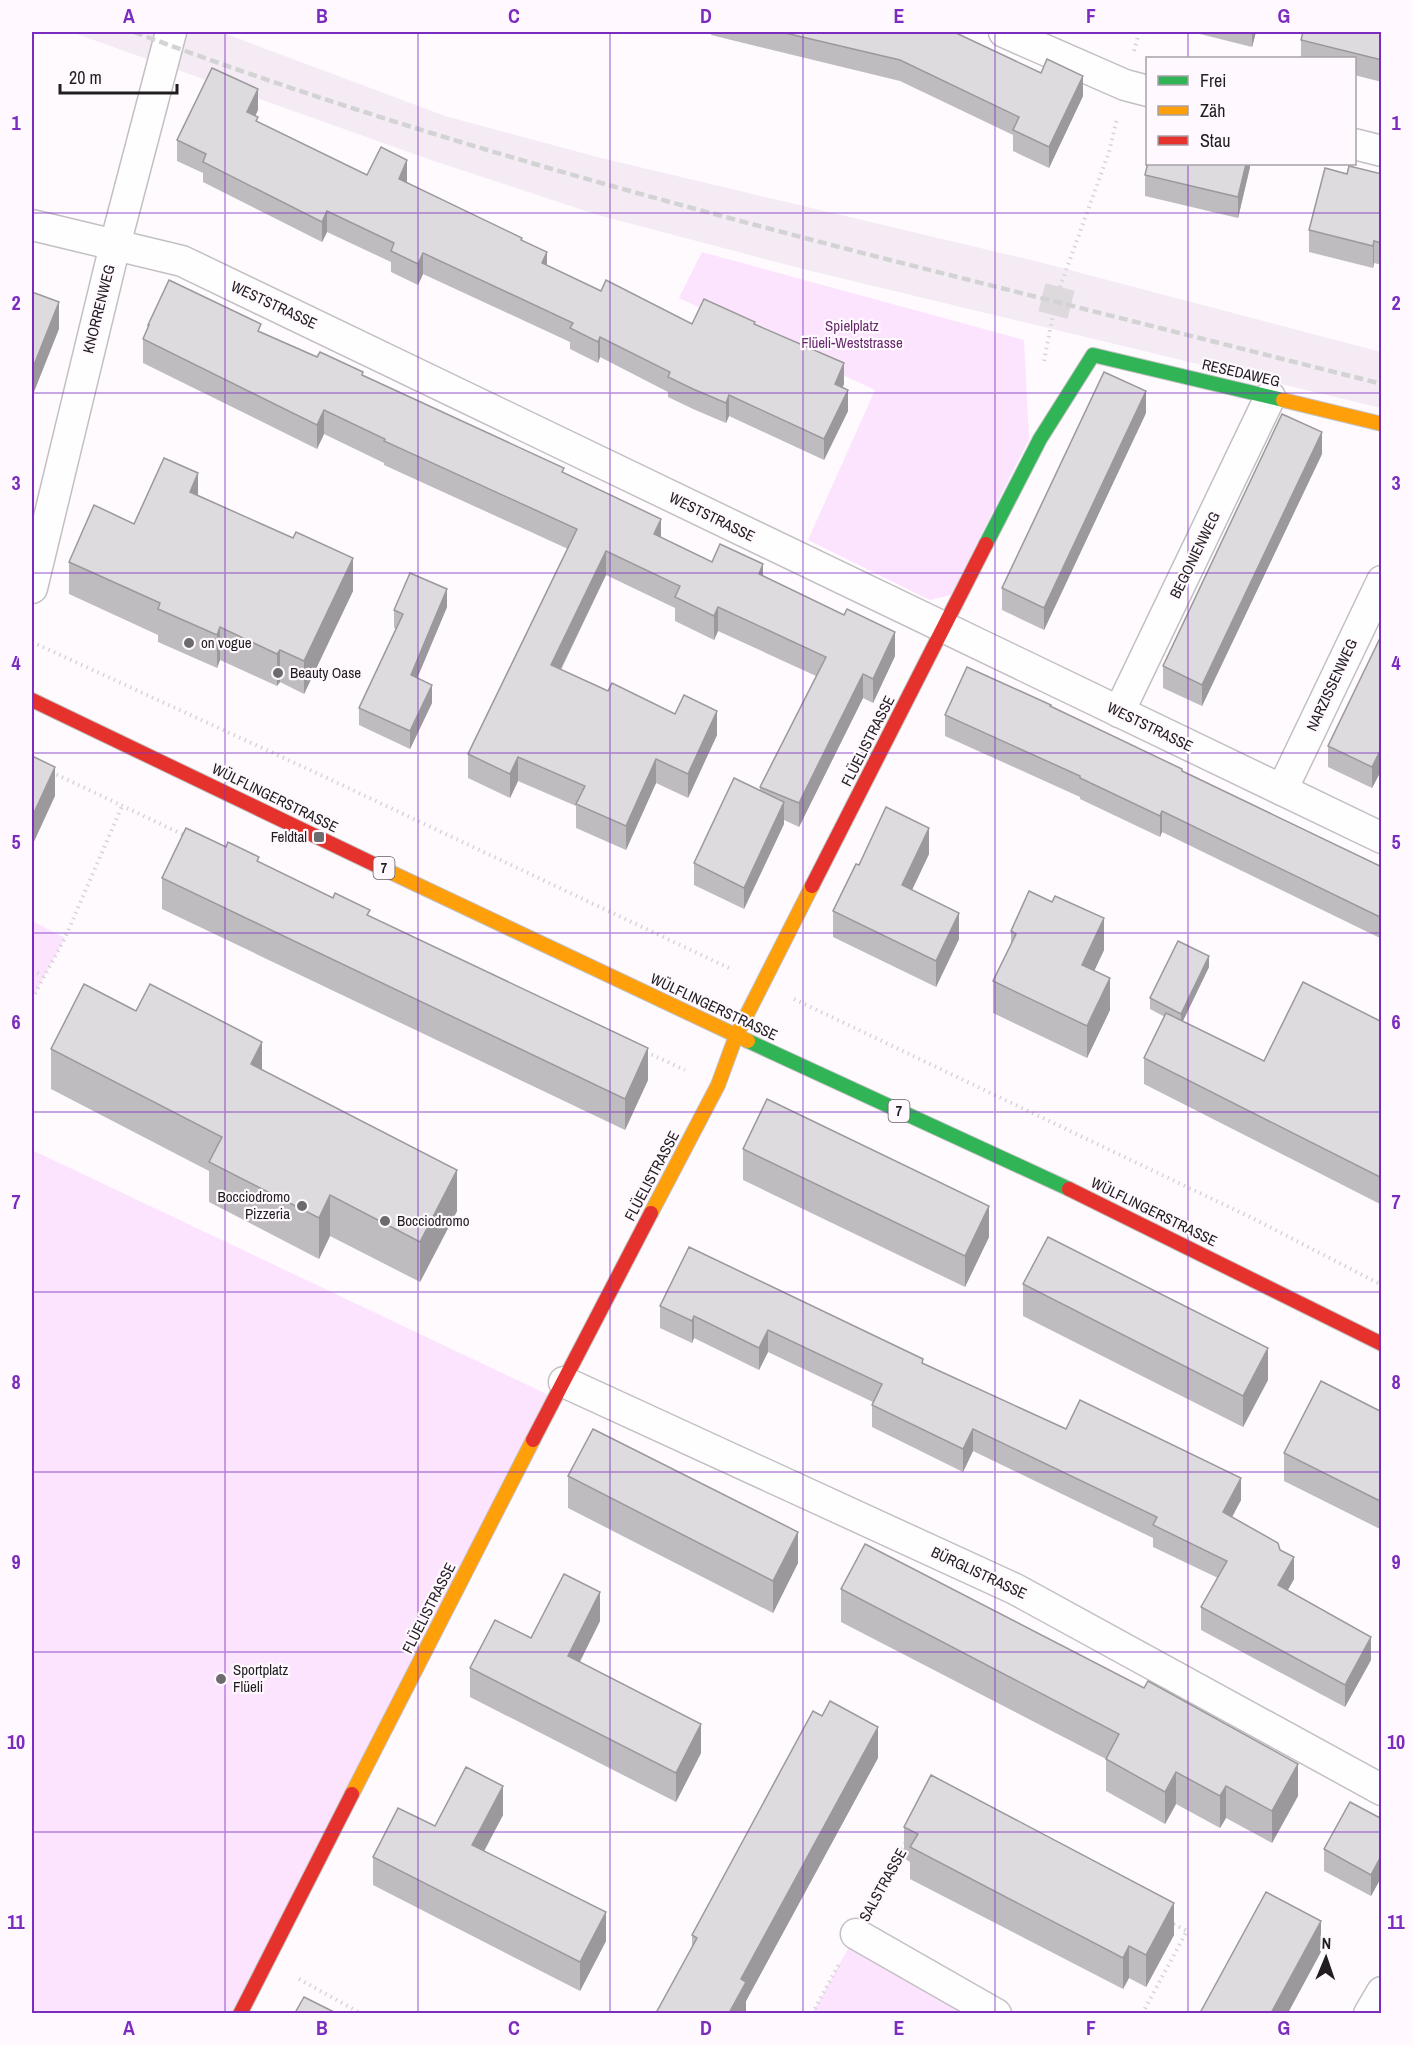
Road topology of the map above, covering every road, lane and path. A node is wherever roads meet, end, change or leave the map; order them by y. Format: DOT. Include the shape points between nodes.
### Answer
graph roads {
  1 [pos="171,32"];
  2 [pos="1004,32"];
  3 [pos="1136,88"];
  4 [pos="1356,144"];
  5 [pos="1382,151"];
  6 [pos="32,225"];
  7 [pos="115,245"];
  8 [pos="1060,288"];
  9 [pos="1093,355"];
  10 [pos="1270,397"];
  11 [pos="1382,424"];
  12 [pos="1382,580"];
  13 [pos="32,588"];
  14 [pos="944,629"];
  15 [pos="32,642"];
  16 [pos="32,700"];
  17 [pos="1119,712"];
  18 [pos="41,768"];
  19 [pos="1282,790"];
  20 [pos="122,806"];
  21 [pos="1382,838"];
  22 [pos="195,840"];
  23 [pos="32,970"];
  24 [pos="43,976"];
  25 [pos="762,984"];
  26 [pos="32,999"];
  27 [pos="736,1036"];
  28 [pos="640,1049"];
  29 [pos="693,1074"];
  30 [pos="1382,1285"];
  31 [pos="1382,1344"];
  32 [pos="564,1382"];
  33 [pos="1382,1790"];
  34 [pos="911,1833"];
  35 [pos="1167,1920"];
  36 [pos="856,1934"];
  37 [pos="266,1961"];
  38 [pos="1382,1992"];
  39 [pos="240,2013"];
  40 [pos="362,2013"];
  41 [pos="812,2013"];
  42 [pos="996,2013"];
  43 [pos="1142,2013"];
  44 [pos="1369,2013"];
  1 -- 7 [label="street, KNORRENWEG"];
  2 -- 3 [label="street"];
  3 -- 8 [label="path"];
  4 -- 5 [label="street"];
  6 -- 7 [label="street, WESTSTRASSE"];
  7 -- 13 [label="street, KNORRENWEG"];
  7 -- 14 [label="street, WESTSTRASSE" via="182,261"];
  9 -- 10 [label="street, RESEDAWEG"];
  9 -- 14 [label="street, FLÜELISTRASSE" via="1040,439"];
  10 -- 11 [label="street, RESEDAWEG"];
  10 -- 17 [label="street, BEGONIENWEG"];
  12 -- 19 [label="street, NARZISSENWEG"];
  14 -- 17 [label="street, WESTSTRASSE"];
  14 -- 25 [label="street, FLÜELISTRASSE"];
  15 -- 25 [label="path"];
  16 -- 27 [label="street, WÜLFLINGERSTRASSE / 7"];
  17 -- 19 [label="street, WESTSTRASSE"];
  18 -- 20 [label="path"];
  19 -- 21 [label="street, WESTSTRASSE"];
  20 -- 22 [label="path"];
  20 -- 24 [label="path" via="65,938"];
  23 -- 24 [label="path"];
  24 -- 26 [label="path"];
  25 -- 27 [label="street, FLÜELISTRASSE"];
  25 -- 30 [label="path" via="1235,1210"];
  27 -- 31 [label="street, WÜLFLINGERSTRASSE / 7" via="1072,1191"];
  27 -- 32 [label="street, FLÜELISTRASSE" via="718,1085"];
  28 -- 29 [label="path"];
  32 -- 33 [label="street, BÜRGLISTRASSE" via="1015,1588"];
  32 -- 37 [label="street, FLÜELISTRASSE"];
  34 -- 36 [label="path, SALSTRASSE"];
  35 -- 43 [label="path" via="1187,1931"];
  36 -- 41 [label="path, SALSTRASSE"];
  36 -- 42 [label="street, SALSTRASSE"];
  37 -- 39 [label="street, FLÜELISTRASSE"];
  37 -- 40 [label="path"];
  38 -- 44 [label="street"];
}
